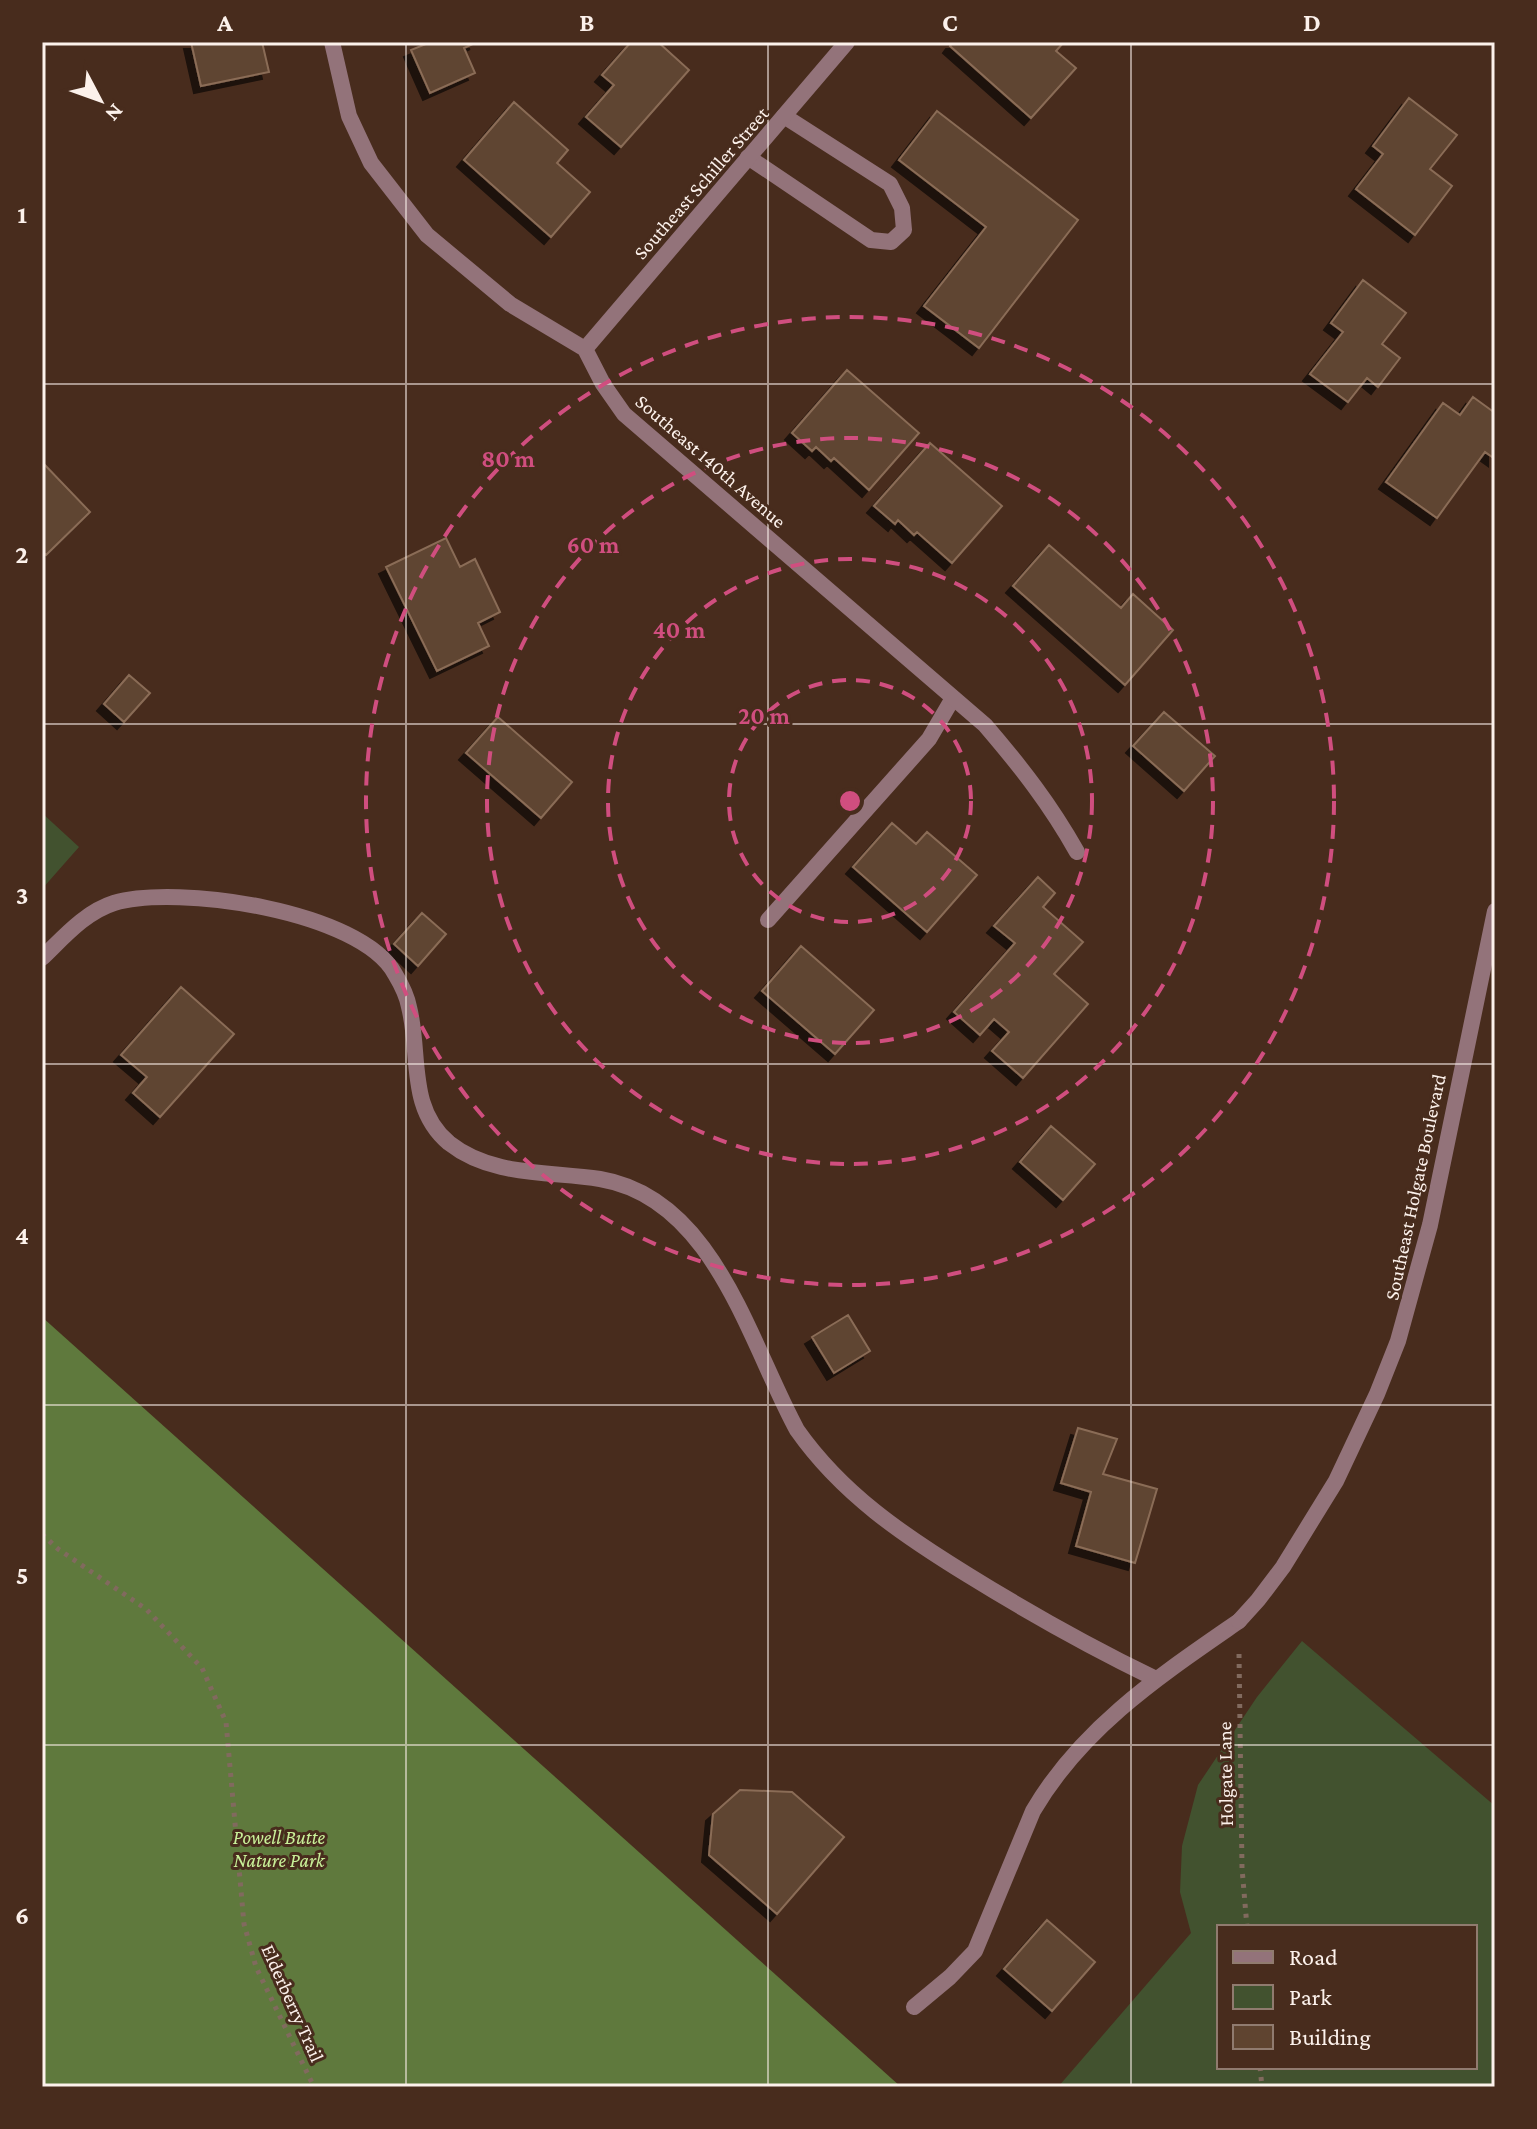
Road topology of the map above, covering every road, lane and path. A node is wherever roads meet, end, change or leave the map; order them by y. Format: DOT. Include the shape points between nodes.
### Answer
graph roads {
  1 [pos="332,42"];
  2 [pos="847,42"];
  3 [pos="784,116"];
  4 [pos="748,157"];
  5 [pos="585,349"];
  6 [pos="953,698"];
  7 [pos="1077,852"];
  8 [pos="1495,911"];
  9 [pos="768,920"];
  10 [pos="42,958"];
  11 [pos="42,1534"];
  12 [pos="1239,1621"];
  13 [pos="1156,1679"];
  14 [pos="1247,1925"];
  15 [pos="914,2007"];
  16 [pos="314,2087"];
  1 -- 5 [label="street" via="349,116 371,163 427,235 510,304"];
  2 -- 3 [label="street, Southeast Schiller Street"];
  3 -- 4 [label="street, Southeast Schiller Street"];
  3 -- 4 [label="street" via="890,184 902,208 904,230 891,242 871,240"];
  4 -- 5 [label="street, Southeast Schiller Street"];
  5 -- 6 [label="street, Southeast 140th Avenue" via="624,414"];
  6 -- 7 [label="street, Southeast 140th Avenue" via="985,725 1025,772"];
  6 -- 9 [label="street" via="929,739"];
  8 -- 12 [label="street, Southeast Holgate Boulevard" via="1430,1225 1398,1341 1336,1481 1283,1567"];
  10 -- 13 [label="street" via="94,913 114,903 146,899 245,904 315,920 354,936 383,958 403,989 421,1099 447,1141 504,1168 622,1184 663,1205 723,1280 797,1430 857,1499 925,1549 1042,1621"];
  11 -- 16 [label="path, Elderberry Trail" via="146,1609 202,1668 226,1722 244,1924 256,1967"];
  12 -- 13 [label="street, Southeast Holgate Boulevard"];
  12 -- 14 [label="path, Holgate Lane"];
  13 -- 15 [label="street, Southeast Holgate Boulevard" via="1108,1719 1044,1792 975,1951"];
}
